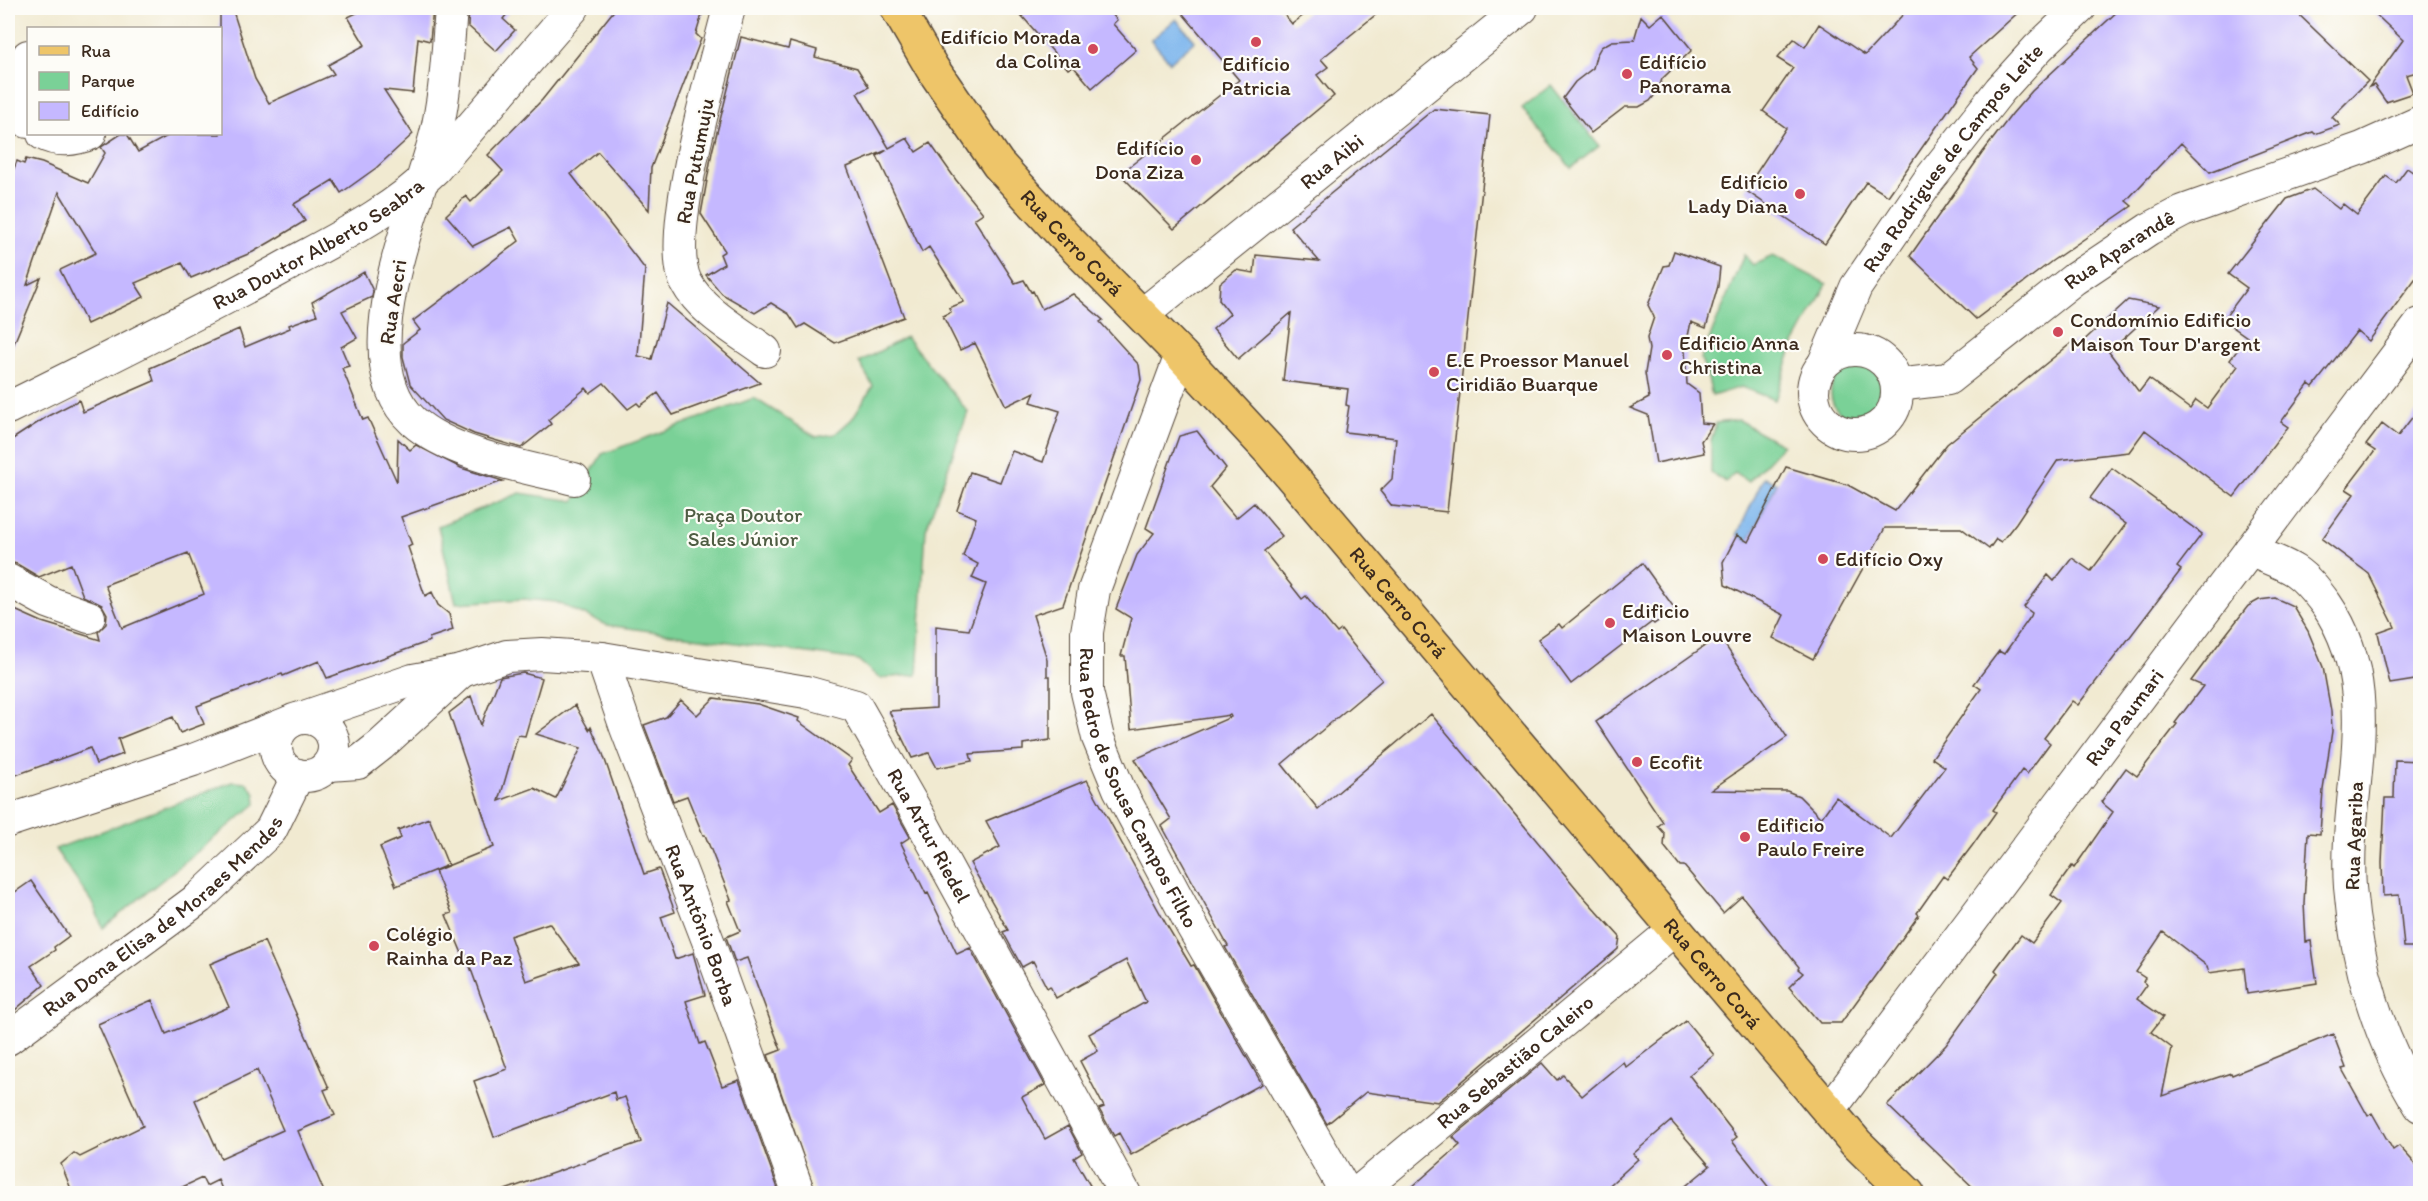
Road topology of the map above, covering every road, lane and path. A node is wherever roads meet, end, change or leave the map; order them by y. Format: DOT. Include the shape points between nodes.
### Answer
graph roads {
  1 [pos="451,8"];
  2 [pos="573,8"];
  3 [pos="729,8"];
  4 [pos="897,8"];
  5 [pos="1522,8"];
  6 [pos="2080,8"];
  7 [pos="27,58"];
  8 [pos="18,112"];
  9 [pos="2421,122"];
  10 [pos="45,135"];
  11 [pos="86,135"];
  12 [pos="2421,140"];
  13 [pos="2362,148"];
  14 [pos="420,184"];
  15 [pos="1856,287"];
  16 [pos="1142,315"];
  17 [pos="2421,324"];
  18 [pos="765,351"];
  19 [pos="1864,351"];
  20 [pos="1181,355"];
  21 [pos="1824,363"];
  22 [pos="1897,385"];
  23 [pos="8,408"];
  24 [pos="574,479"];
  25 [pos="2272,520"];
  26 [pos="2250,550"];
  27 [pos="2296,571"];
  28 [pos="8,580"];
  29 [pos="89,617"];
  30 [pos="602,658"];
  31 [pos="462,671"];
  32 [pos="296,720"];
  33 [pos="193,760"];
  34 [pos="288,765"];
  35 [pos="329,765"];
  36 [pos="8,821"];
  37 [pos="1675,929"];
  38 [pos="8,1040"];
  39 [pos="2421,1106"];
  40 [pos="1829,1112"];
  41 [pos="800,1194"];
  42 [pos="1125,1194"];
  43 [pos="1347,1194"];
  44 [pos="1356,1194"];
  45 [pos="1908,1194"];
  1 -- 14 [label="street, Rua Aecri" via="444,90"];
  2 -- 14 [label="street, Rua Doutor Alberto Seabra"];
  3 -- 18 [label="street, Rua Putumuju" via="687,183 681,254 685,279 695,297"];
  4 -- 16 [label="main road, Rua Cerro Corá" via="932,68 998,164"];
  5 -- 16 [label="street, Rua Aibi"];
  6 -- 15 [label="street, Rua Rodrigues de Campos Leite" via="2038,48 1968,128"];
  7 -- 8 [label="street" via="18,74"];
  9 -- 13 [label="street, Rua Aparandê"];
  10 -- 11 [label="street" via="69,140"];
  12 -- 13 [label="street, Rua Aparandê"];
  13 -- 22 [label="street, Rua Aparandê" via="2183,211 2082,273 1948,379"];
  14 -- 23 [label="street, Rua Doutor Alberto Seabra" via="340,237"];
  14 -- 24 [label="street, Rua Aecri" via="394,275 385,333 388,381 398,402 412,420 452,445"];
  15 -- 19 [label="street, Rua Rodrigues de Campos Leite"];
  15 -- 21 [label="street, Rua Rodrigues de Campos Leite"];
  16 -- 20 [label="main road, Rua Cerro Corá"];
  17 -- 25 [label="street, Rua Paumari"];
  19 -- 21 [label="street" via="1835,354"];
  19 -- 22 [label="street" via="1886,363"];
  20 -- 37 [label="main road, Rua Cerro Corá" via="1270,451"];
  20 -- 43 [label="street, Rua Pedro de Sousa Campos Filho" via="1094,590 1087,632 1087,692 1098,738 1119,789 1192,926"];
  21 -- 22 [label="street" via="1816,374 1813,400 1826,424 1850,435 1863,435 1886,422 1898,398"];
  25 -- 26 [label="street, Rua Paumari"];
  25 -- 27 [label="street, Rua Agariba"];
  26 -- 27 [label="street, Rua Agariba"];
  26 -- 40 [label="street, Rua Paumari"];
  27 -- 39 [label="street, Rua Agariba" via="2316,590 2340,624 2354,663 2360,706 2350,828 2354,919 2365,979 2378,1018 2391,1053"];
  28 -- 29 [label="street" via="48,602"];
  30 -- 31 [label="street" via="507,656"];
  30 -- 41 [label="street, Rua Antônio Borba"];
  30 -- 42 [label="street, Rua Artur Riedel" via="806,693 856,706"];
  31 -- 32 [label="street" via="413,680"];
  31 -- 35 [label="street" via="358,763"];
  32 -- 33 [label="street"];
  32 -- 34 [label="street" via="281,730 277,742"];
  32 -- 35 [label="street" via="313,719 331,733 334,743"];
  33 -- 34 [label="street" via="231,756"];
  33 -- 36 [label="street"];
  34 -- 35 [label="street" via="309,776"];
  34 -- 38 [label="street, Rua Dona Elisa de Moraes Mendes" via="271,830 199,898"];
  37 -- 40 [label="main road, Rua Cerro Corá"];
  37 -- 44 [label="street, Rua Sebastião Caleiro"];
  40 -- 45 [label="main road, Rua Cerro Corá"];
}
